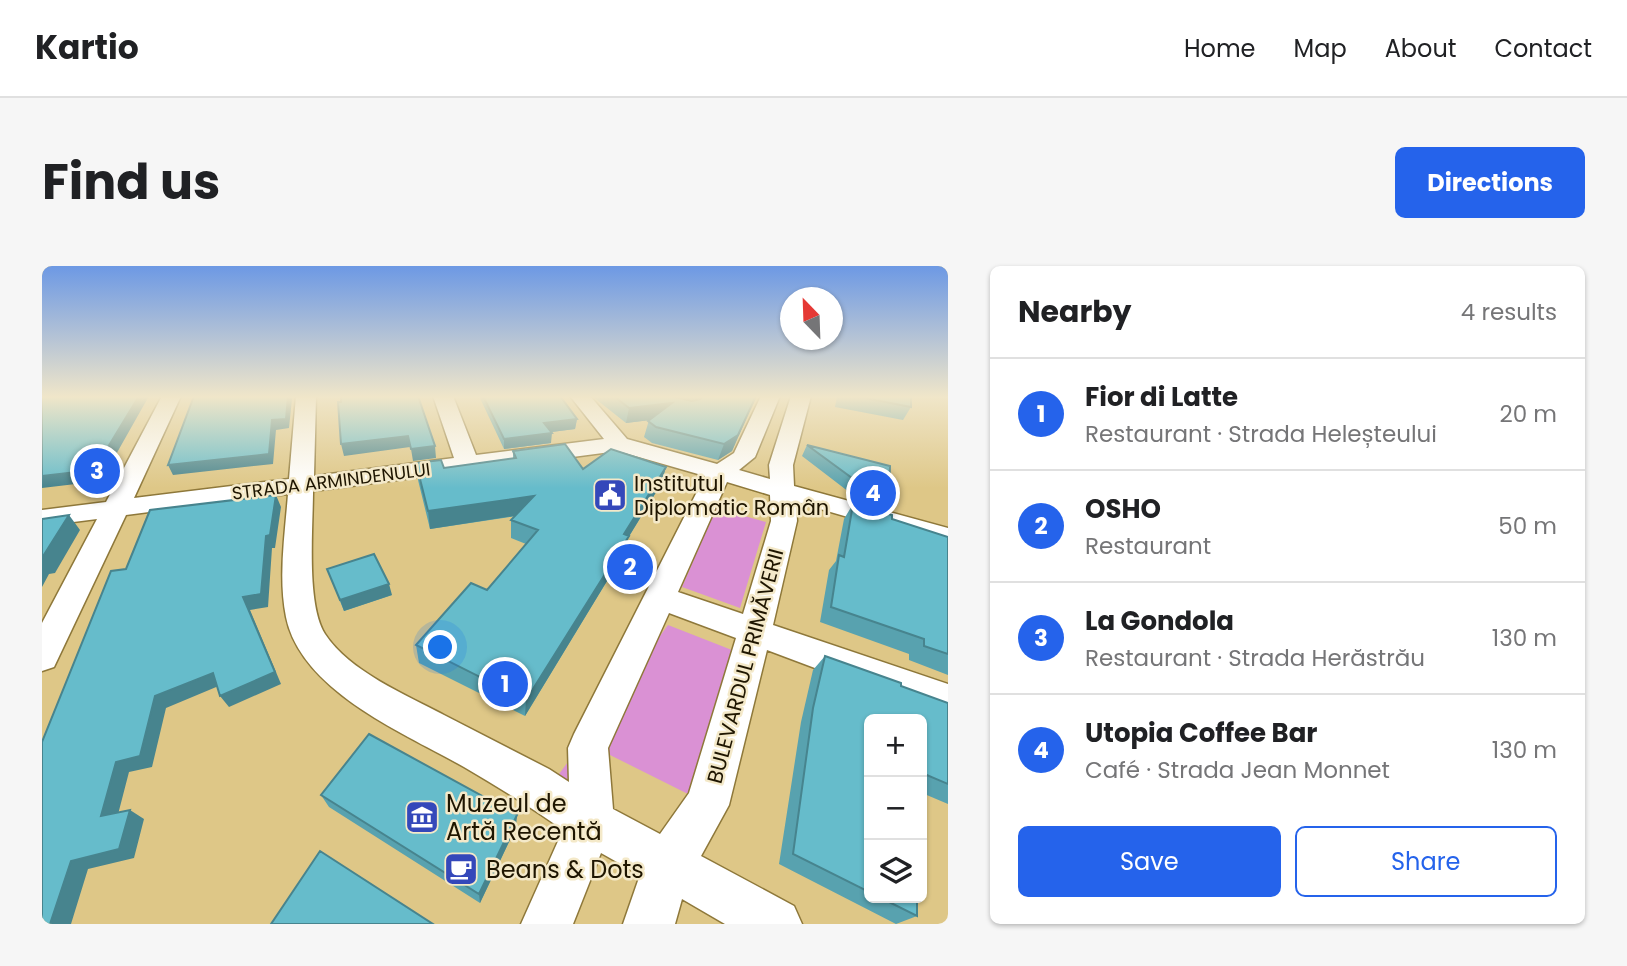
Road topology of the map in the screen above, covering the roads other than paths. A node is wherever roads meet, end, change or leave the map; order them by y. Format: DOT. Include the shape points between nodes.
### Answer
graph roads {
  1 [pos="157,427"];
  2 [pos="304,427"];
  3 [pos="454,427"];
  4 [pos="605,427"];
  5 [pos="757,427"];
  6 [pos="792,427"];
  7 [pos="619,444"];
  8 [pos="467,463"];
  9 [pos="719,473"];
  10 [pos="301,485"];
  11 [pos="784,491"];
  12 [pos="116,508"];
  13 [pos="42,518"];
  14 [pos="948,537"];
  15 [pos="658,597"];
  16 [pos="753,631"];
  17 [pos="42,657"];
  18 [pos="948,701"];
  19 [pos="590,822"];
  20 [pos="667,866"];
  21 [pos="547,924"];
  22 [pos="649,924"];
  23 [pos="776,924"];
  1 -- 12 [label="street"];
  2 -- 10 [label="street"];
  3 -- 8 [label="street"];
  4 -- 7 [label="street"];
  5 -- 9 [label="street" via="744,457"];
  6 -- 11 [label="street, BULEVARDUL PRIMĂVERII" via="781,465"];
  7 -- 8 [label="street, STRADA ARMINDENULUI"];
  7 -- 9 [label="street"];
  8 -- 10 [label="street, STRADA ARMINDENULUI"];
  9 -- 11 [label="street"];
  9 -- 15 [label="street"];
  10 -- 12 [label="street, STRADA ARMINDENULUI"];
  10 -- 19 [label="street" via="297,563 302,616 311,641 367,693 534,784"];
  11 -- 14 [label="street"];
  11 -- 16 [label="street, BULEVARDUL PRIMĂVERII" via="784,521"];
  12 -- 13 [label="street, STRADA ARMINDENULUI"];
  12 -- 17 [label="street"];
  15 -- 16 [label="street"];
  15 -- 19 [label="street" via="588,748"];
  16 -- 18 [label="street"];
  16 -- 20 [label="street, BULEVARDUL PRIMĂVERII" via="707,805"];
  19 -- 20 [label="street"];
  19 -- 21 [label="street"];
  20 -- 22 [label="street, BULEVARDUL PRIMĂVERII"];
  20 -- 23 [label="street"];
}
